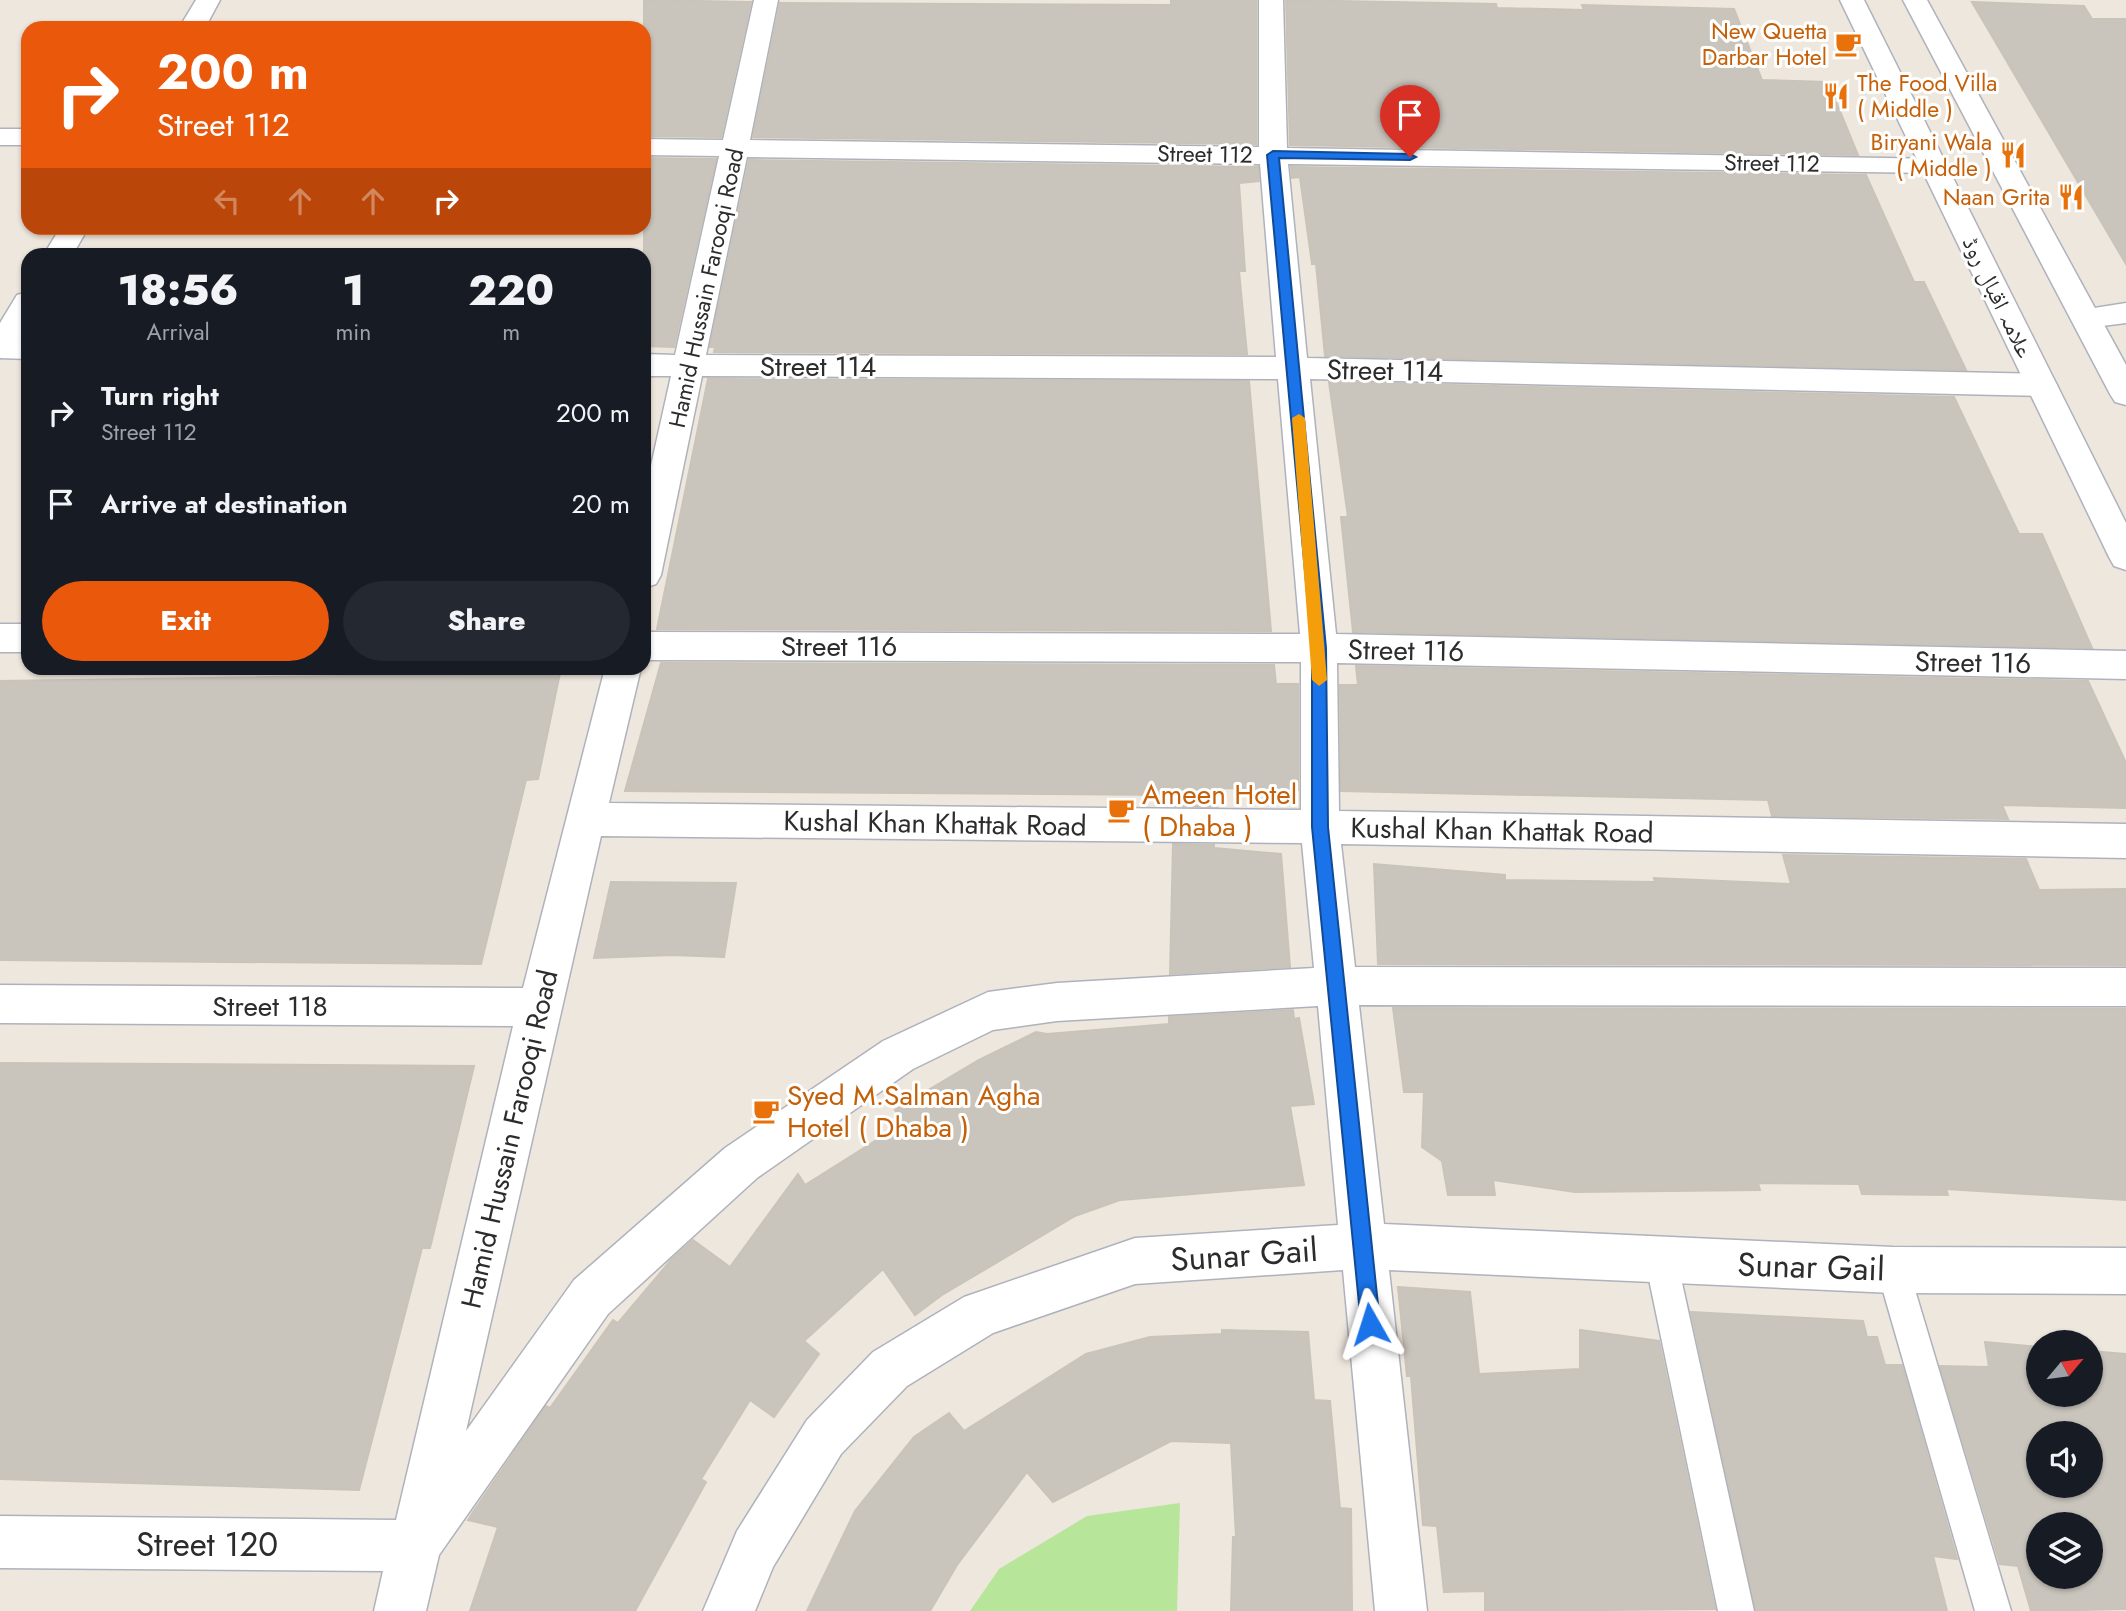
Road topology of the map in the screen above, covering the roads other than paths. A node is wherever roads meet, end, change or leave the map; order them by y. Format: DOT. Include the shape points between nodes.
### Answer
graph roads {
  1 [pos="208,0"];
  2 [pos="766,0"];
  3 [pos="1271,0"];
  4 [pos="1852,0"];
  5 [pos="1915,0"];
  6 [pos="196,21"];
  7 [pos="0,137"];
  8 [pos="21,137"];
  9 [pos="651,147"];
  10 [pos="736,149"];
  11 [pos="1273,155"];
  12 [pos="1934,165"];
  13 [pos="2126,313"];
  14 [pos="21,314"];
  15 [pos="2086,318"];
  16 [pos="0,348"];
  17 [pos="21,349"];
  18 [pos="651,365"];
  19 [pos="690,366"];
  20 [pos="1294,368"];
  21 [pos="2041,385"];
  22 [pos="2126,394"];
  23 [pos="651,543"];
  24 [pos="2126,557"];
  25 [pos="0,638"];
  26 [pos="21,638"];
  27 [pos="651,646"];
  28 [pos="1319,648"];
  29 [pos="2126,665"];
  30 [pos="621,675"];
  31 [pos="585,819"];
  32 [pos="1320,827"];
  33 [pos="2126,841"];
  34 [pos="1334,986"];
  35 [pos="2126,987"];
  36 [pos="0,1004"];
  37 [pos="539,1007"];
  38 [pos="1362,1246"];
  39 [pos="1661,1260"];
  40 [pos="1893,1270"];
  41 [pos="2126,1271"];
  42 [pos="0,1542"];
  43 [pos="414,1546"];
  44 [pos="400,1611"];
  45 [pos="729,1611"];
  46 [pos="1401,1611"];
  47 [pos="1736,1611"];
  48 [pos="1993,1611"];
  1 -- 6 [label="street"];
  2 -- 10 [label="street, Hamid Hussain Farooqi Road"];
  3 -- 11 [label="street"];
  4 -- 12 [label="street, علامہ اقبال روڈ"];
  5 -- 15 [label="street"];
  7 -- 8 [label="street"];
  9 -- 10 [label="street, Street 112"];
  10 -- 11 [label="street, Street 112"];
  10 -- 19 [label="street, Hamid Hussain Farooqi Road"];
  11 -- 12 [label="street, Street 112"];
  11 -- 20 [label="street"];
  12 -- 21 [label="street, علامہ اقبال روڈ"];
  13 -- 15 [label="street"];
  14 -- 16 [label="street"];
  15 -- 22 [label="street"];
  16 -- 17 [label="street"];
  18 -- 19 [label="street, Street 114"];
  19 -- 20 [label="street, Street 114"];
  19 -- 23 [label="street, Hamid Hussain Farooqi Road"];
  20 -- 21 [label="street, Street 114"];
  20 -- 28 [label="street"];
  21 -- 24 [label="street, علامہ اقبال روڈ"];
  25 -- 26 [label="street"];
  27 -- 28 [label="street, Street 116"];
  28 -- 29 [label="street, Street 116"];
  28 -- 32 [label="street"];
  30 -- 31 [label="street, Hamid Hussain Farooqi Road"];
  31 -- 32 [label="street, Kushal Khan Khattak Road"];
  31 -- 37 [label="street, Hamid Hussain Farooqi Road"];
  32 -- 33 [label="street, Kushal Khan Khattak Road"];
  32 -- 34 [label="street"];
  34 -- 35 [label="street"];
  34 -- 38 [label="street"];
  34 -- 43 [label="street" via="1057,1002 988,1011 898,1055 741,1163 591,1297"];
  36 -- 37 [label="street, Street 118"];
  37 -- 43 [label="street, Hamid Hussain Farooqi Road"];
  38 -- 39 [label="street, Sunar Gail"];
  38 -- 45 [label="street, Sunar Gail" via="1135,1261 981,1314 890,1369 824,1437 755,1549"];
  38 -- 46 [label="street"];
  39 -- 40 [label="street, Sunar Gail"];
  39 -- 47 [label="lane"];
  40 -- 41 [label="street, Sunar Gail"];
  40 -- 48 [label="lane"];
  42 -- 43 [label="street, Street 120"];
  43 -- 44 [label="street, Hamid Hussain Farooqi Road"];
}
